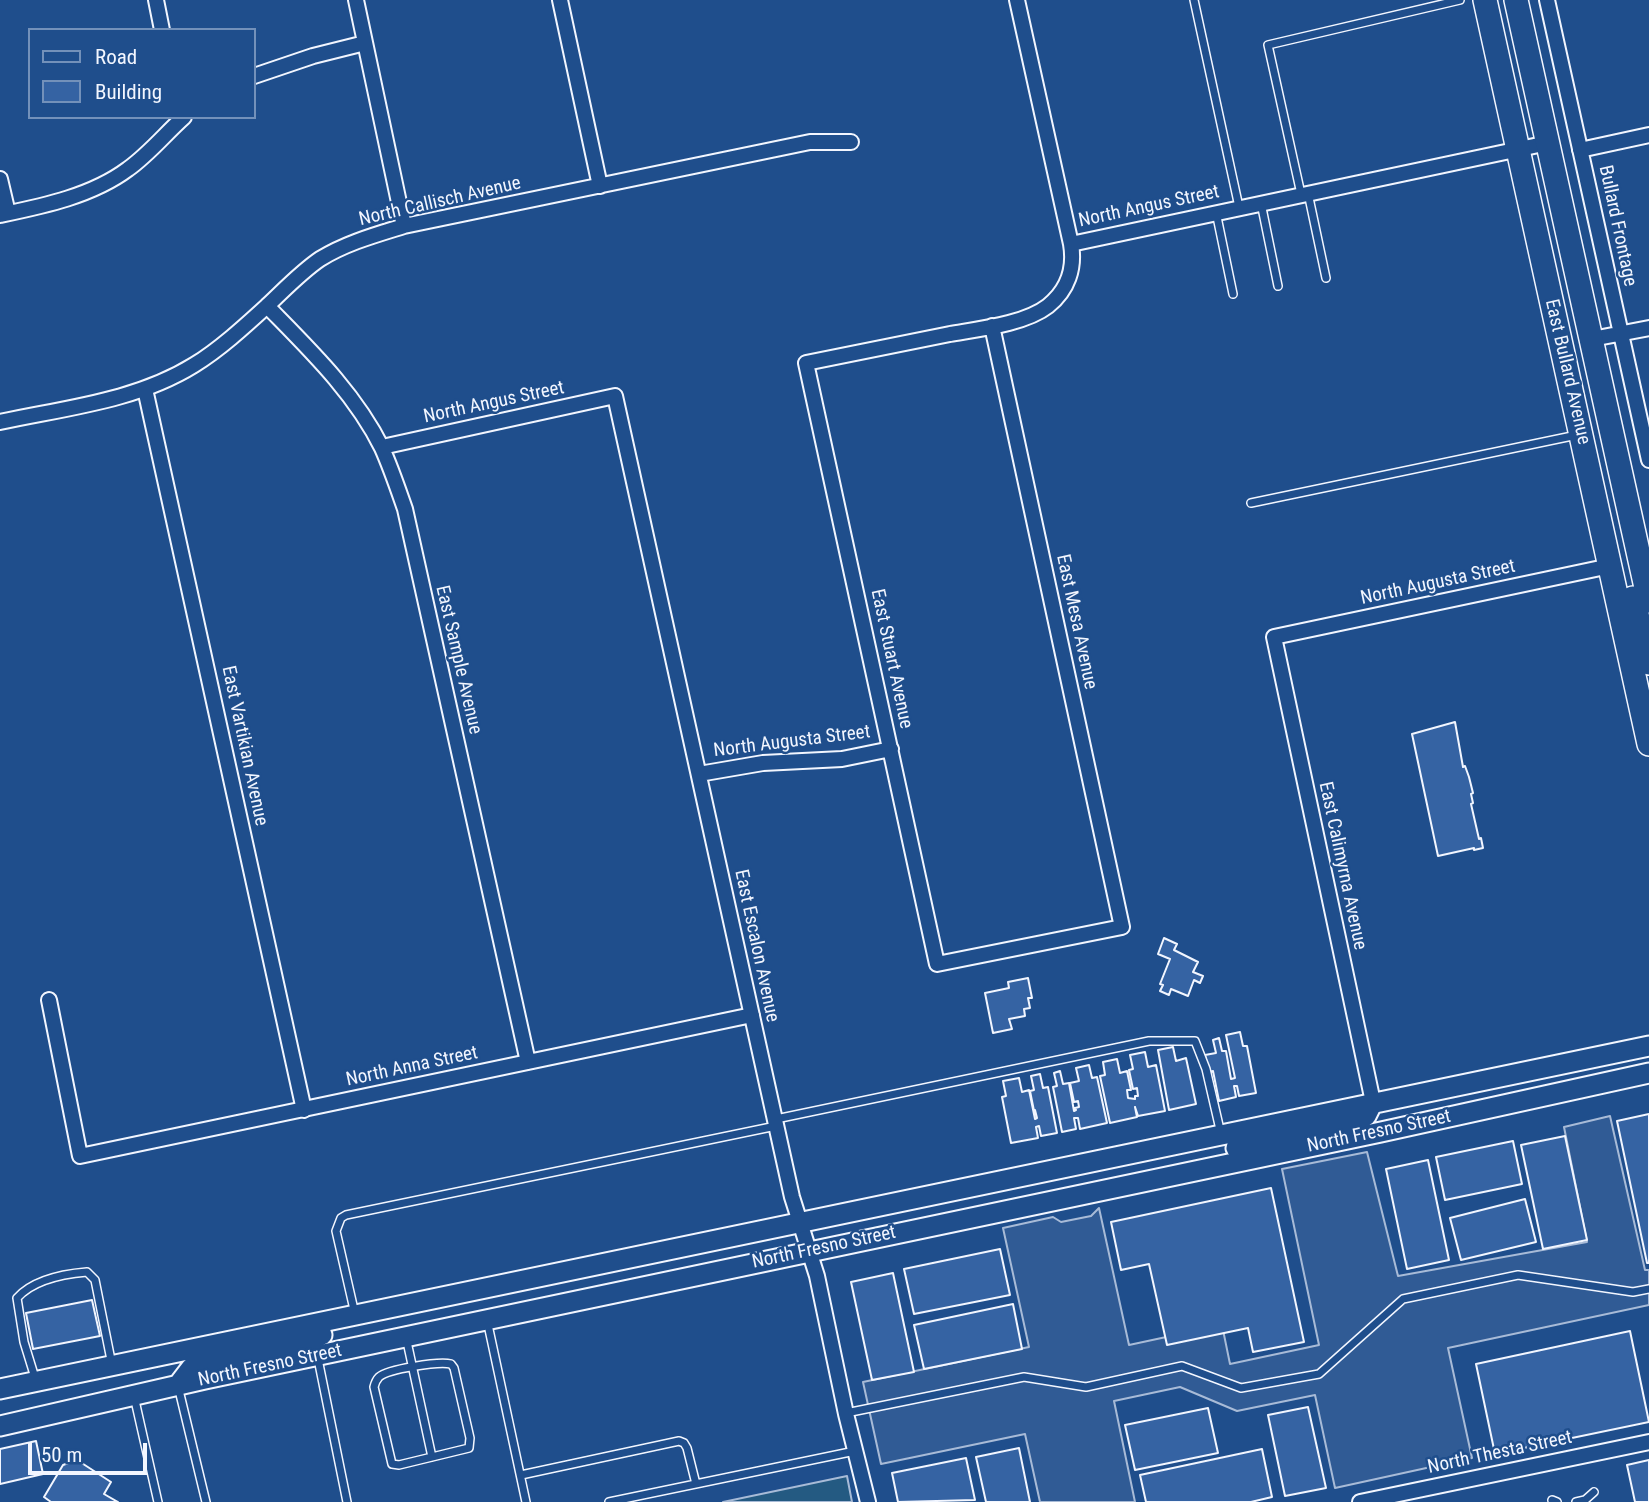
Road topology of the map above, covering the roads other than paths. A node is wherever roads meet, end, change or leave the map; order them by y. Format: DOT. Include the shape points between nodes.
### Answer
graph roads {
  1 [pos="156,0"];
  2 [pos="356,0"];
  3 [pos="1017,0"];
  4 [pos="1194,0"];
  5 [pos="1460,0"];
  6 [pos="1485,0"];
  7 [pos="1516,0"];
  8 [pos="1547,0"];
  9 [pos="565,1"];
  10 [pos="162,28"];
  11 [pos="365,43"];
  12 [pos="256,75"];
  13 [pos="182,119"];
  14 [pos="1649,135"];
  15 [pos="851,142"];
  16 [pos="1548,143"];
  17 [pos="1517,149"];
  18 [pos="1580,150"];
  19 [pos="0,178"];
  20 [pos="600,186"];
  21 [pos="1304,193"];
  22 [pos="1261,202"];
  23 [pos="1239,207"];
  24 [pos="1216,212"];
  25 [pos="4,214"];
  26 [pos="404,226"];
  27 [pos="1072,244"];
  28 [pos="1326,278"];
  29 [pos="1278,286"];
  30 [pos="1233,294"];
  31 [pos="267,306"];
  32 [pos="992,326"];
  33 [pos="1649,328"];
  34 [pos="1621,334"];
  35 [pos="1592,340"];
  36 [pos="806,363"];
  37 [pos="145,389"];
  38 [pos="615,396"];
  39 [pos="0,422"];
  40 [pos="1581,434"];
  41 [pos="382,447"];
  42 [pos="1649,460"];
  43 [pos="1251,503"];
  44 [pos="1610,566"];
  45 [pos="1649,601"];
  46 [pos="1274,637"];
  47 [pos="1649,663"];
  48 [pos="1649,744"];
  49 [pos="891,749"];
  50 [pos="699,774"];
  51 [pos="937,964"];
  52 [pos="49,1000"];
  53 [pos="752,1015"];
  54 [pos="1649,1046"];
  55 [pos="528,1062"];
  56 [pos="1649,1073"];
  57 [pos="1373,1102"];
  58 [pos="304,1110"];
  59 [pos="776,1123"];
  60 [pos="1221,1134"];
  61 [pos="1212,1166"];
  62 [pos="800,1223"];
  63 [pos="810,1251"];
  64 [pos="1649,1289"];
  65 [pos="355,1315"];
  66 [pos="487,1319"];
  67 [pos="406,1336"];
  68 [pos="317,1356"];
  69 [pos="112,1366"];
  70 [pos="413,1367"];
  71 [pos="37,1381"];
  72 [pos="178,1385"];
  73 [pos="0,1389"];
  74 [pos="133,1395"];
  75 [pos="846,1414"];
  76 [pos="0,1426"];
  77 [pos="1649,1442"];
  78 [pos="856,1451"];
  79 [pos="432,1457"];
  80 [pos="520,1475"];
  81 [pos="696,1484"];
  82 [pos="1594,1492"];
  83 [pos="158,1502"];
  84 [pos="206,1502"];
  85 [pos="346,1502"];
  86 [pos="526,1502"];
  87 [pos="609,1502"];
  88 [pos="868,1502"];
  89 [pos="1360,1502"];
  90 [pos="1576,1502"];
  1 -- 10 [label="street"];
  2 -- 11 [label="street"];
  3 -- 27 [label="street"];
  4 -- 23 [label="lane"];
  5 -- 21 [label="lane" via="1268,45"];
  6 -- 17 [label="main road, East Bullard Avenue"];
  7 -- 16 [label="main road, East Bullard Avenue"];
  8 -- 18 [label="street, Bullard Frontage"];
  9 -- 20 [label="street"];
  11 -- 12 [label="street"];
  11 -- 26 [label="street"];
  13 -- 25 [label="street" via="126,171 74,195"];
  14 -- 18 [label="street"];
  15 -- 20 [label="street, North Callisch Avenue" via="810,142"];
  16 -- 17 [label="street, North Angus Street"];
  16 -- 35 [label="main road, East Bullard Avenue"];
  17 -- 21 [label="street, North Angus Street"];
  17 -- 40 [label="main road, East Bullard Avenue"];
  18 -- 34 [label="street, Bullard Frontage"];
  19 -- 25 [label="street"];
  20 -- 26 [label="street, North Callisch Avenue"];
  21 -- 22 [label="street, North Angus Street"];
  21 -- 28 [label="lane"];
  22 -- 23 [label="street, North Angus Street"];
  22 -- 29 [label="lane"];
  23 -- 24 [label="street, North Angus Street"];
  24 -- 27 [label="street, North Angus Street"];
  24 -- 30 [label="lane"];
  26 -- 31 [label="street, North Callisch Avenue" via="361,239 320,259"];
  27 -- 32 [label="street, North Angus Street" via="1073,268 1049,306"];
  31 -- 37 [label="street, North Callisch Avenue" via="194,366"];
  31 -- 41 [label="street, East Sample Avenue" via="329,371"];
  32 -- 36 [label="street, North Angus Street"];
  32 -- 51 [label="street, East Mesa Avenue" via="1122,927"];
  33 -- 34 [label="street"];
  34 -- 35 [label="street"];
  34 -- 42 [label="street, Bullard Frontage"];
  35 -- 45 [label="main road, East Bullard Avenue"];
  36 -- 49 [label="street, East Stuart Avenue"];
  37 -- 39 [label="street, North Callisch Avenue"];
  37 -- 58 [label="street, East Vartikian Avenue"];
  38 -- 41 [label="street, North Angus Street"];
  38 -- 50 [label="street, East Escalon Avenue"];
  40 -- 43 [label="lane"];
  40 -- 44 [label="main road, East Bullard Avenue"];
  41 -- 55 [label="street, East Sample Avenue" via="405,509"];
  44 -- 46 [label="street, North Augusta Street"];
  44 -- 47 [label="main road" via="1622,568 1627,575"];
  44 -- 48 [label="main road, East Bullard Avenue"];
  46 -- 57 [label="street, East Calimyrna Avenue"];
  49 -- 50 [label="street, North Augusta Street" via="842,759 763,763"];
  49 -- 51 [label="street, East Stuart Avenue"];
  50 -- 53 [label="street, East Escalon Avenue"];
  52 -- 58 [label="street, North Anna Street" via="80,1156"];
  53 -- 55 [label="street, North Anna Street"];
  53 -- 59 [label="street, East Escalon Avenue"];
  54 -- 57 [label="main road, North Fresno Street"];
  55 -- 58 [label="street, North Anna Street"];
  56 -- 61 [label="main road, North Fresno Street"];
  57 -- 60 [label="main road, North Fresno Street"];
  57 -- 61 [label="main road" via="1366,1116 1227,1151 1215,1157"];
  59 -- 60 [label="lane" via="1149,1041 1195,1041"];
  59 -- 62 [label="street, East Escalon Avenue"];
  59 -- 65 [label="lane" via="346,1215 336,1231"];
  60 -- 62 [label="main road, North Fresno Street"];
  61 -- 63 [label="main road, North Fresno Street"];
  62 -- 63 [label="street, East Escalon Avenue"];
  62 -- 65 [label="main road, North Fresno Street"];
  63 -- 66 [label="main road, North Fresno Street"];
  63 -- 75 [label="street, East Escalon Avenue"];
  64 -- 75 [label="lane" via="1633,1292 1518,1275 1403,1299 1319,1374 1241,1388 1182,1366 1086,1387 1024,1377"];
  65 -- 69 [label="main road, North Fresno Street"];
  65 -- 72 [label="main road" via="340,1329 313,1338 207,1361 191,1368"];
  66 -- 67 [label="main road, North Fresno Street"];
  66 -- 80 [label="lane"];
  67 -- 68 [label="main road, North Fresno Street"];
  67 -- 70 [label="lane"];
  68 -- 72 [label="main road, North Fresno Street"];
  68 -- 85 [label="lane"];
  69 -- 71 [label="main road, North Fresno Street"];
  69 -- 71 [label="lane" via="95,1280 87,1272 75,1273 26,1287 17,1298 24,1342"];
  70 -- 79 [label="lane"];
  70 -- 79 [label="lane" via="441,1362 454,1368 470,1444 465,1450"];
  70 -- 79 [label="lane" via="384,1374 374,1387 391,1464"];
  71 -- 73 [label="main road, North Fresno Street"];
  72 -- 74 [label="main road, North Fresno Street"];
  72 -- 84 [label="lane"];
  74 -- 76 [label="main road, North Fresno Street"];
  74 -- 83 [label="lane"];
  75 -- 78 [label="street, East Escalon Avenue"];
  77 -- 89 [label="street, North Thesta Street"];
  78 -- 81 [label="lane"];
  78 -- 88 [label="street, East Escalon Avenue"];
  80 -- 81 [label="lane" via="679,1441 687,1448"];
  80 -- 86 [label="lane"];
  81 -- 87 [label="lane"];
  82 -- 90 [label="lane"];
}
